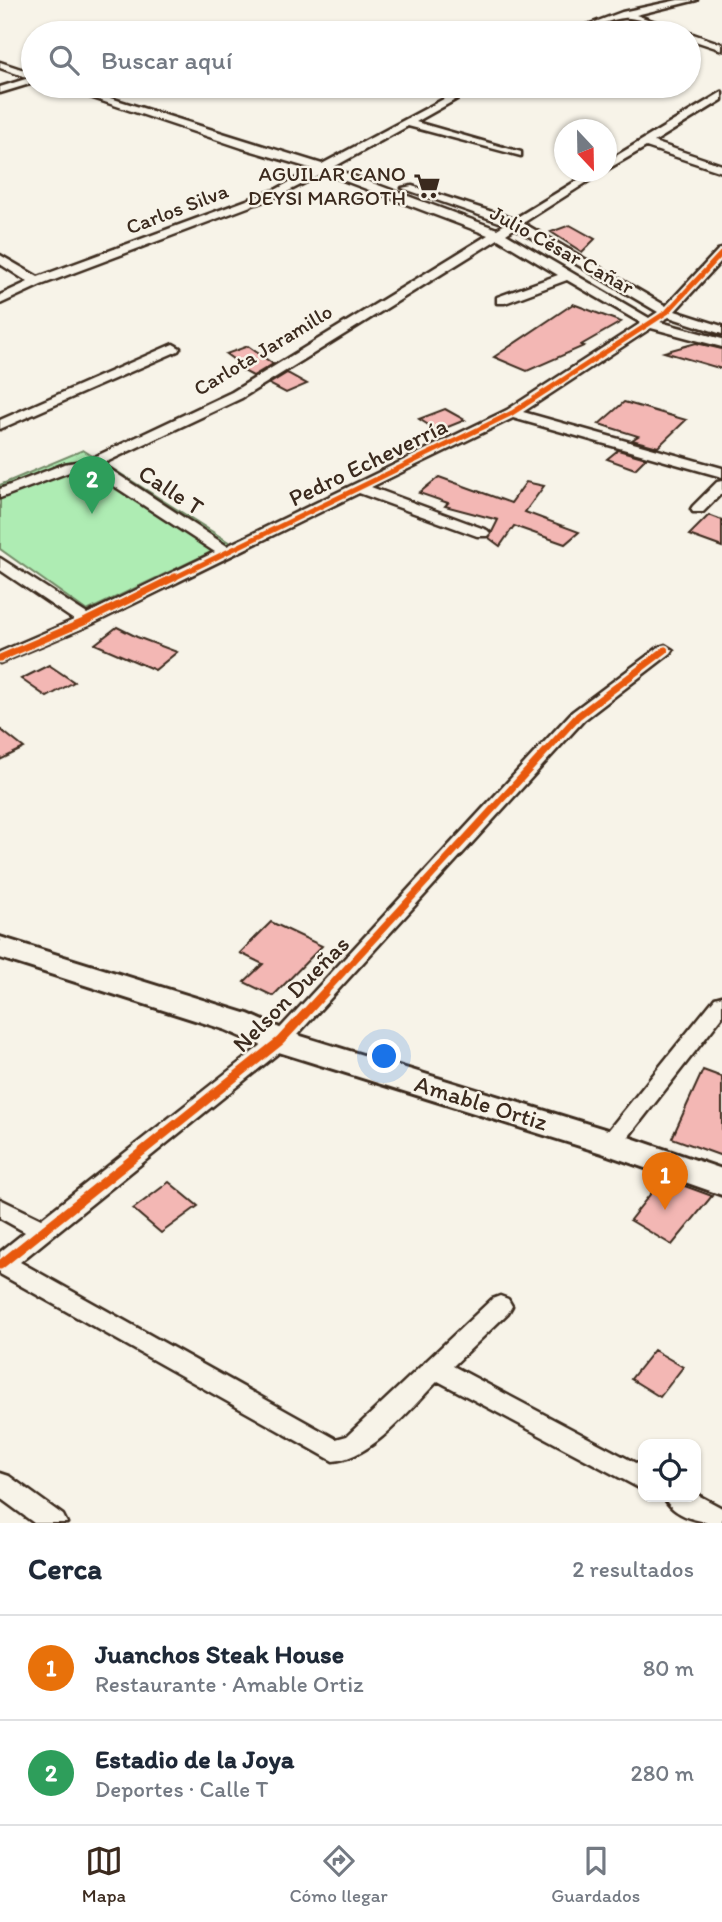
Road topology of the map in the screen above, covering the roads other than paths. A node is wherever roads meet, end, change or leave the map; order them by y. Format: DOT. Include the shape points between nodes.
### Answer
graph roads {
  1 [pos="692,0"];
  2 [pos="625,14"];
  3 [pos="605,21"];
  4 [pos="646,21"];
  5 [pos="701,40"];
  6 [pos="722,47"];
  7 [pos="0,56"];
  8 [pos="21,63"];
  9 [pos="0,65"];
  10 [pos="21,73"];
  11 [pos="21,82"];
  12 [pos="0,90"];
  13 [pos="722,95"];
  14 [pos="99,98"];
  15 [pos="127,98"];
  16 [pos="453,98"];
  17 [pos="408,123"];
  18 [pos="645,143"];
  19 [pos="517,154"];
  20 [pos="617,161"];
  21 [pos="327,165"];
  22 [pos="722,169"];
  23 [pos="582,182"];
  24 [pos="514,223"];
  25 [pos="498,234"];
  26 [pos="722,253"];
  27 [pos="0,259"];
  28 [pos="569,275"];
  29 [pos="37,282"];
  30 [pos="0,300"];
  31 [pos="501,300"];
  32 [pos="667,312"];
  33 [pos="651,324"];
  34 [pos="722,330"];
  35 [pos="722,343"];
  36 [pos="173,348"];
  37 [pos="512,413"];
  38 [pos="0,425"];
  39 [pos="91,464"];
  40 [pos="722,473"];
  41 [pos="722,485"];
  42 [pos="359,488"];
  43 [pos="0,494"];
  44 [pos="698,509"];
  45 [pos="482,533"];
  46 [pos="227,553"];
  47 [pos="0,563"];
  48 [pos="86,621"];
  49 [pos="665,650"];
  50 [pos="0,658"];
  51 [pos="0,947"];
  52 [pos="722,1003"];
  53 [pos="279,1041"];
  54 [pos="611,1143"];
  55 [pos="722,1182"];
  56 [pos="0,1208"];
  57 [pos="43,1231"];
  58 [pos="2,1264"];
  59 [pos="500,1306"];
  60 [pos="435,1368"];
  61 [pos="638,1476"];
  62 [pos="0,1484"];
  63 [pos="686,1502"];
  64 [pos="722,1521"];
  65 [pos="54,1523"];
  1 -- 2 [label="street"];
  2 -- 3 [label="street"];
  2 -- 4 [label="street"];
  5 -- 6 [label="street"];
  7 -- 8 [label="street"];
  9 -- 10 [label="street"];
  11 -- 12 [label="street"];
  13 -- 18 [label="street"];
  14 -- 21 [label="street, Julio César Cañar" via="246,146"];
  15 -- 21 [label="street, Julio César Cañar"];
  16 -- 17 [label="street, Carlos Silva"];
  17 -- 19 [label="street"];
  17 -- 21 [label="street, Carlos Silva"];
  18 -- 20 [label="street"];
  18 -- 22 [label="street"];
  21 -- 24 [label="street, Julio César Cañar"];
  21 -- 25 [label="street, Julio César Cañar"];
  21 -- 29 [label="street, Carlos Silva" via="281,191"];
  23 -- 24 [label="street, Carlota Jaramillo"];
  24 -- 25 [label="street, Carlota Jaramillo"];
  24 -- 32 [label="street, Julio César Cañar"];
  25 -- 28 [label="street, Julio César Cañar"];
  25 -- 39 [label="street, Carlota Jaramillo" via="237,396"];
  26 -- 32 [label="street, Pedro Echeverría"];
  27 -- 29 [label="street"];
  28 -- 31 [label="street"];
  28 -- 33 [label="street, Julio César Cañar"];
  29 -- 30 [label="street, Carlos Silva"];
  32 -- 33 [label="street, Pedro Echeverría"];
  32 -- 34 [label="street, Julio César Cañar"];
  33 -- 35 [label="street, Julio César Cañar"];
  33 -- 37 [label="street, Pedro Echeverría"];
  36 -- 38 [label="street"];
  37 -- 40 [label="street"];
  37 -- 42 [label="street, Pedro Echeverría"];
  39 -- 43 [label="street, Carlota Jaramillo" via="69,467"];
  39 -- 46 [label="street, Calle T"];
  41 -- 44 [label="street"];
  42 -- 45 [label="street"];
  42 -- 46 [label="street, Pedro Echeverría"];
  46 -- 48 [label="street, Pedro Echeverría"];
  47 -- 48 [label="street"];
  48 -- 50 [label="street, Pedro Echeverría"];
  49 -- 53 [label="street, Nelson Dueñas" via="578,716"];
  51 -- 53 [label="street, Amable Ortiz" via="237,1022"];
  52 -- 54 [label="street"];
  53 -- 54 [label="street, Amable Ortiz"];
  53 -- 57 [label="street, Nelson Dueñas"];
  54 -- 55 [label="street, Amable Ortiz"];
  56 -- 57 [label="street"];
  57 -- 58 [label="street, Nelson Dueñas"];
  58 -- 60 [label="street" via="333,1450 356,1444"];
  59 -- 60 [label="street"];
  60 -- 61 [label="street"];
  62 -- 65 [label="street"];
  63 -- 64 [label="street"];
}
